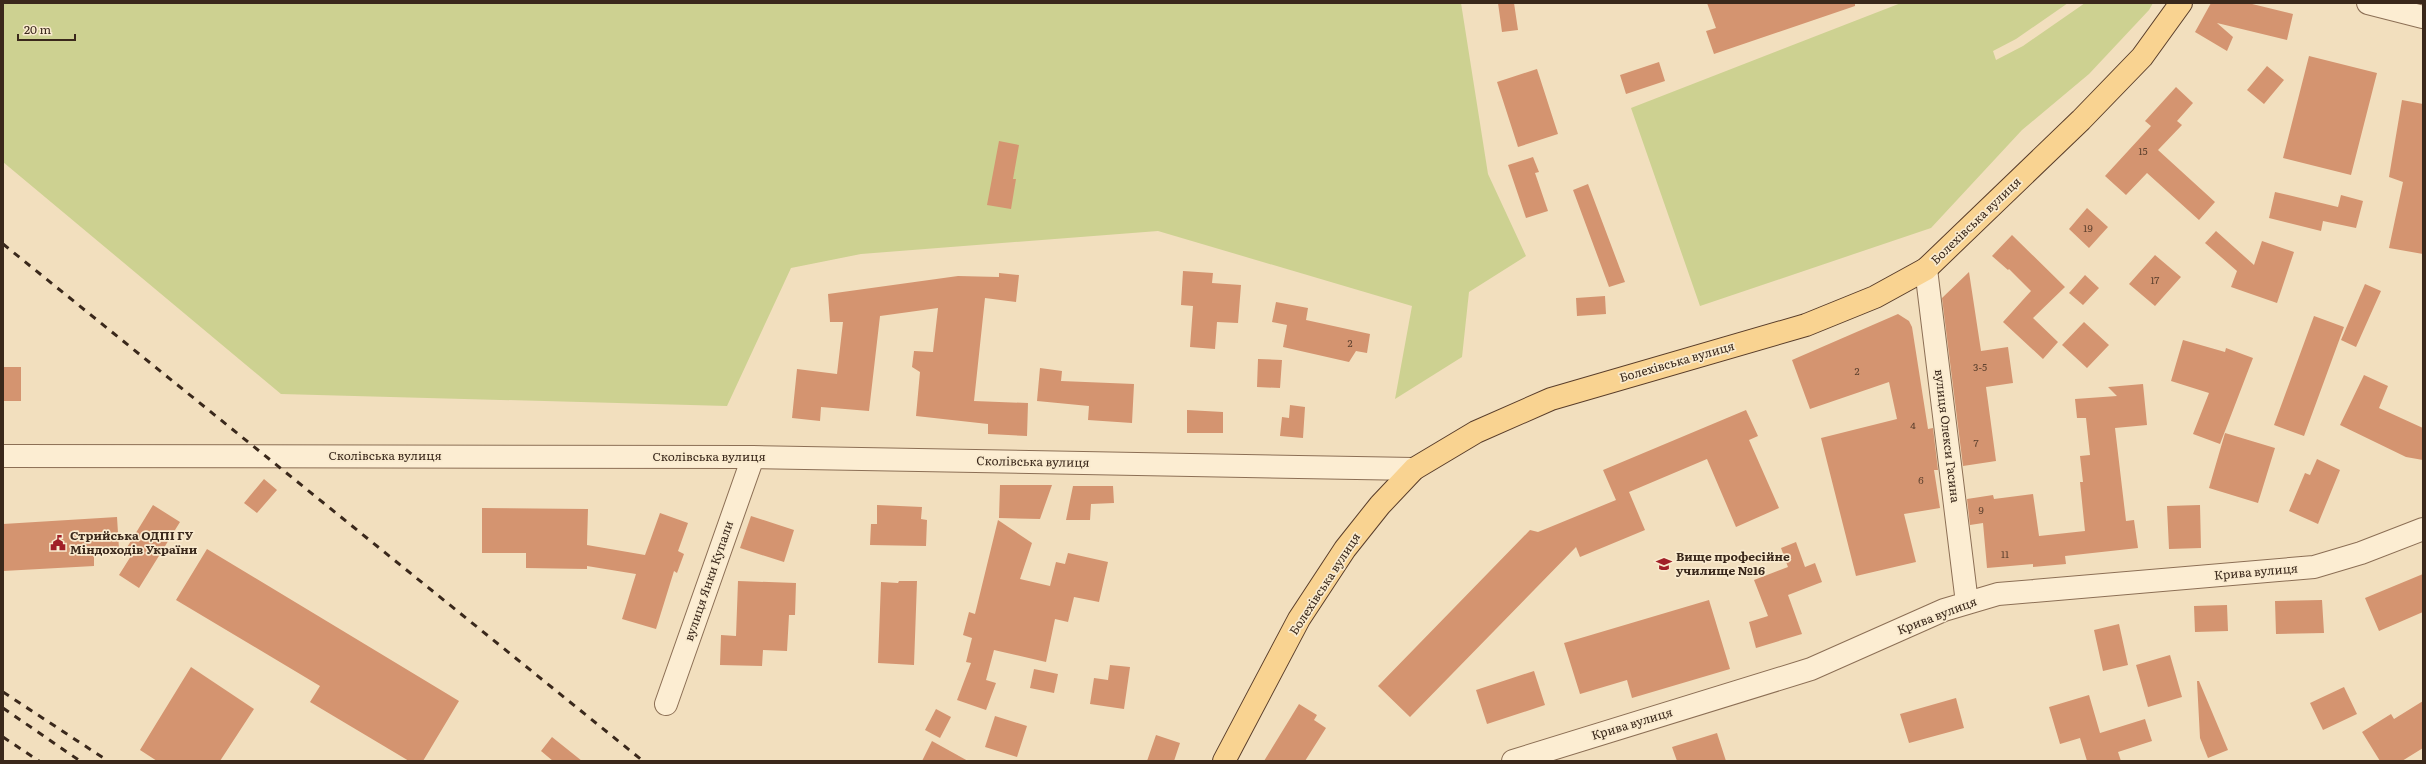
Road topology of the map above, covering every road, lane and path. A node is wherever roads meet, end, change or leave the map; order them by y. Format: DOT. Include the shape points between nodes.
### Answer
graph roads {
  1 [pos="2181,3"];
  2 [pos="2378,4"];
  3 [pos="2423,17"];
  4 [pos="1926,269"];
  5 [pos="3,456"];
  6 [pos="753,457"];
  7 [pos="1414,469"];
  8 [pos="2423,530"];
  9 [pos="1968,603"];
  10 [pos="666,704"];
  11 [pos="1224,761"];
  12 [pos="1513,761"];
  1 -- 4 [label="main road, Болехівська вулиця" via="2142,57 2081,120"];
  2 -- 3 [label="street"];
  4 -- 7 [label="main road, Болехівська вулиця" via="1875,298 1806,325 1551,399 1476,432"];
  4 -- 9 [label="street, вулиця Олекси Гасина"];
  5 -- 6 [label="street, Сколівська вулиця"];
  6 -- 7 [label="street, Сколівська вулиця"];
  6 -- 10 [label="street, вулиця Янки Купали"];
  7 -- 11 [label="main road, Болехівська вулиця" via="1380,504 1344,549 1299,619"];
  8 -- 9 [label="street, Крива вулиця" via="2314,567 1998,594"];
  9 -- 12 [label="street, Крива вулиця" via="1944,610 1811,669"];
}
